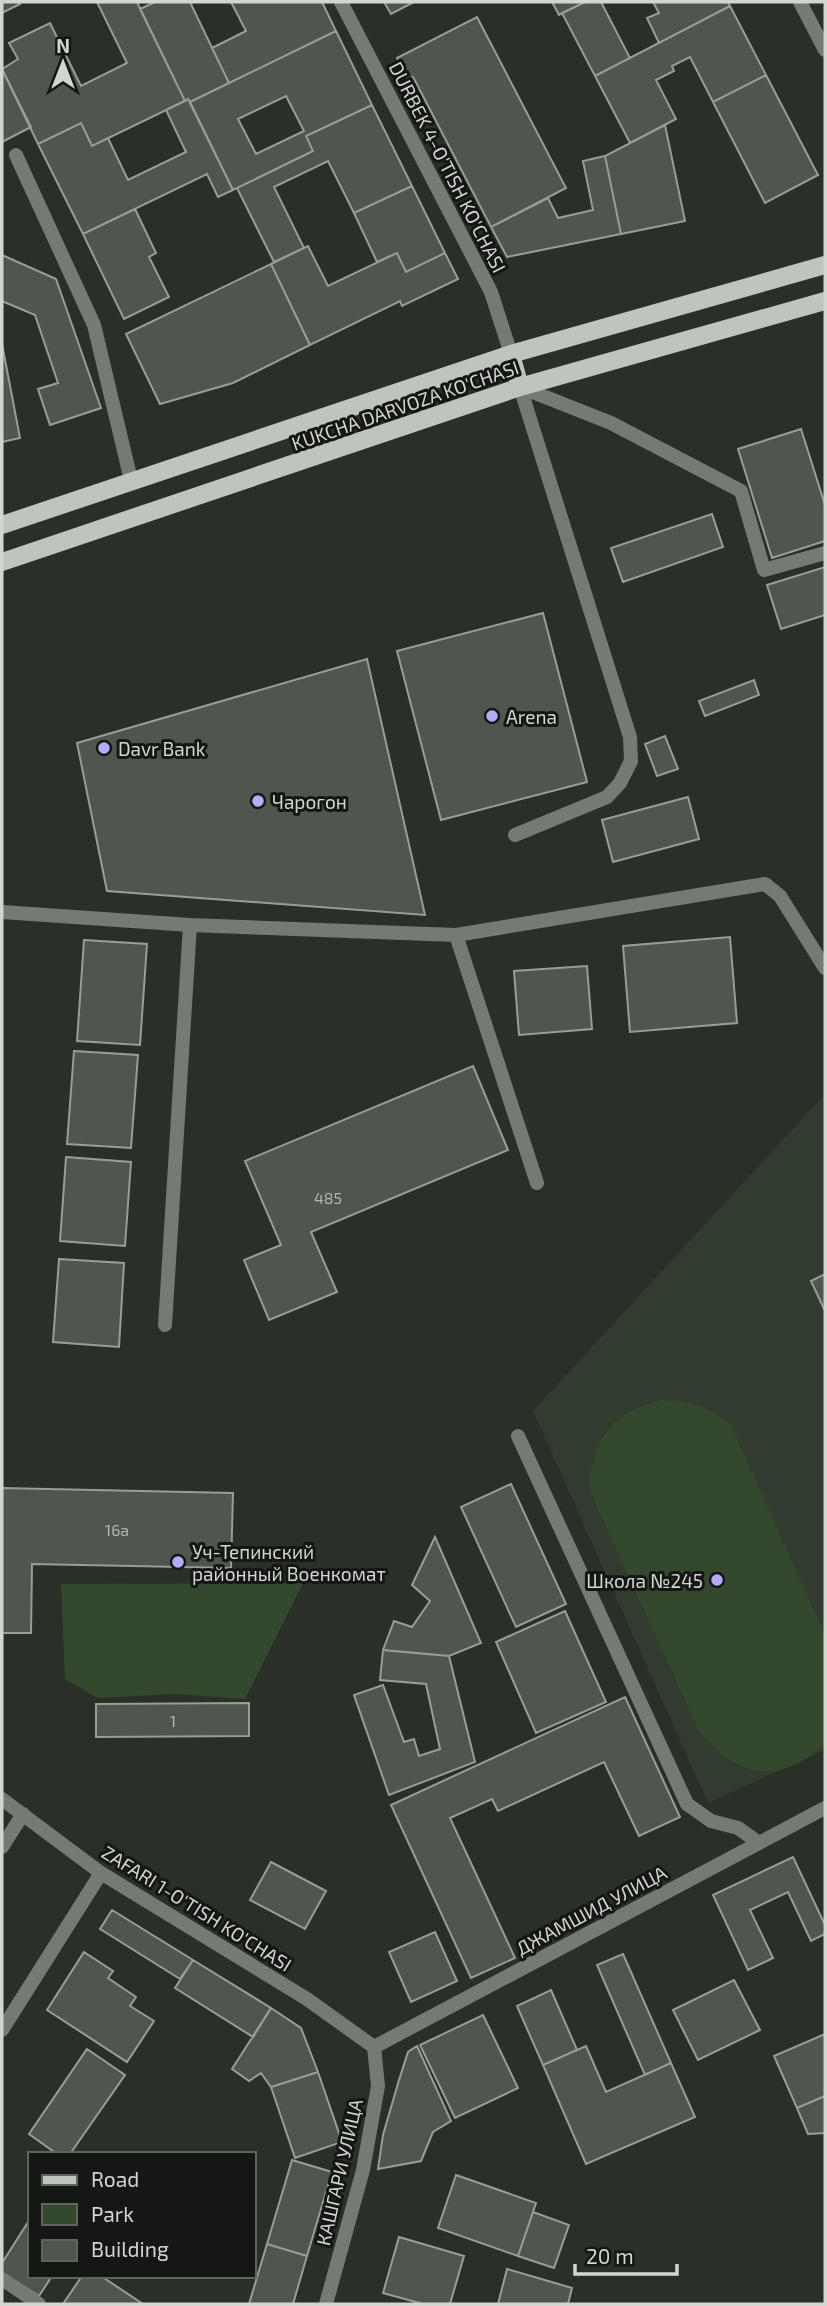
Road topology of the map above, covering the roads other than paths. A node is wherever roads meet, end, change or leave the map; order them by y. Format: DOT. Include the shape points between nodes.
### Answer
graph roads {
  1 [pos="341,2"];
  2 [pos="800,2"];
  3 [pos="825,50"];
  4 [pos="16,155"];
  5 [pos="825,265"];
  6 [pos="825,301"];
  7 [pos="511,354"];
  8 [pos="520,387"];
  9 [pos="131,480"];
  10 [pos="2,525"];
  11 [pos="825,553"];
  12 [pos="2,562"];
  13 [pos="515,835"];
  14 [pos="2,912"];
  15 [pos="190,925"];
  16 [pos="456,934"];
  17 [pos="825,968"];
  18 [pos="537,1183"];
  19 [pos="164,1325"];
  20 [pos="518,1436"];
  21 [pos="2,1799"];
  22 [pos="825,1808"];
  23 [pos="23,1814"];
  24 [pos="759,1843"];
  25 [pos="2,1847"];
  26 [pos="102,1873"];
  27 [pos="2,2030"];
  28 [pos="374,2047"];
  29 [pos="2,2279"];
  30 [pos="39,2304"];
  31 [pos="326,2304"];
  1 -- 7 [label="street, DURBEK 4-O'TISH KO'CHASI" via="491,292"];
  2 -- 3 [label="street"];
  4 -- 9 [label="street" via="94,325"];
  5 -- 7 [label="main road, KUKCHA DARVOZA KO'CHASI"];
  6 -- 8 [label="main road, KUKCHA DARVOZA KO'CHASI"];
  7 -- 8 [label="main road"];
  7 -- 9 [label="main road, KUKCHA DARVOZA KO'CHASI"];
  8 -- 11 [label="street" via="611,423 741,491 764,570"];
  8 -- 12 [label="main road, KUKCHA DARVOZA KO'CHASI"];
  8 -- 13 [label="street" via="631,737 631,761 607,797"];
  9 -- 10 [label="main road, KUKCHA DARVOZA KO'CHASI"];
  14 -- 15 [label="street"];
  15 -- 16 [label="street"];
  15 -- 19 [label="street"];
  16 -- 17 [label="street" via="765,884 780,896"];
  16 -- 18 [label="street"];
  20 -- 24 [label="street" via="687,1804 710,1821 738,1828"];
  21 -- 23 [label="street, ZAFARI 1-O'TISH KO'CHASI"];
  22 -- 24 [label="street, ДЖАМШИД УЛИЦА"];
  23 -- 25 [label="street"];
  23 -- 26 [label="street, ZAFARI 1-O'TISH KO'CHASI"];
  24 -- 28 [label="street, ДЖАМШИД УЛИЦА"];
  26 -- 27 [label="street"];
  26 -- 28 [label="street, ZAFARI 1-O'TISH KO'CHASI" via="307,1999"];
  28 -- 31 [label="street, КАШГАРИ УЛИЦА" via="378,2086 363,2170"];
  29 -- 30 [label="street"];
}
